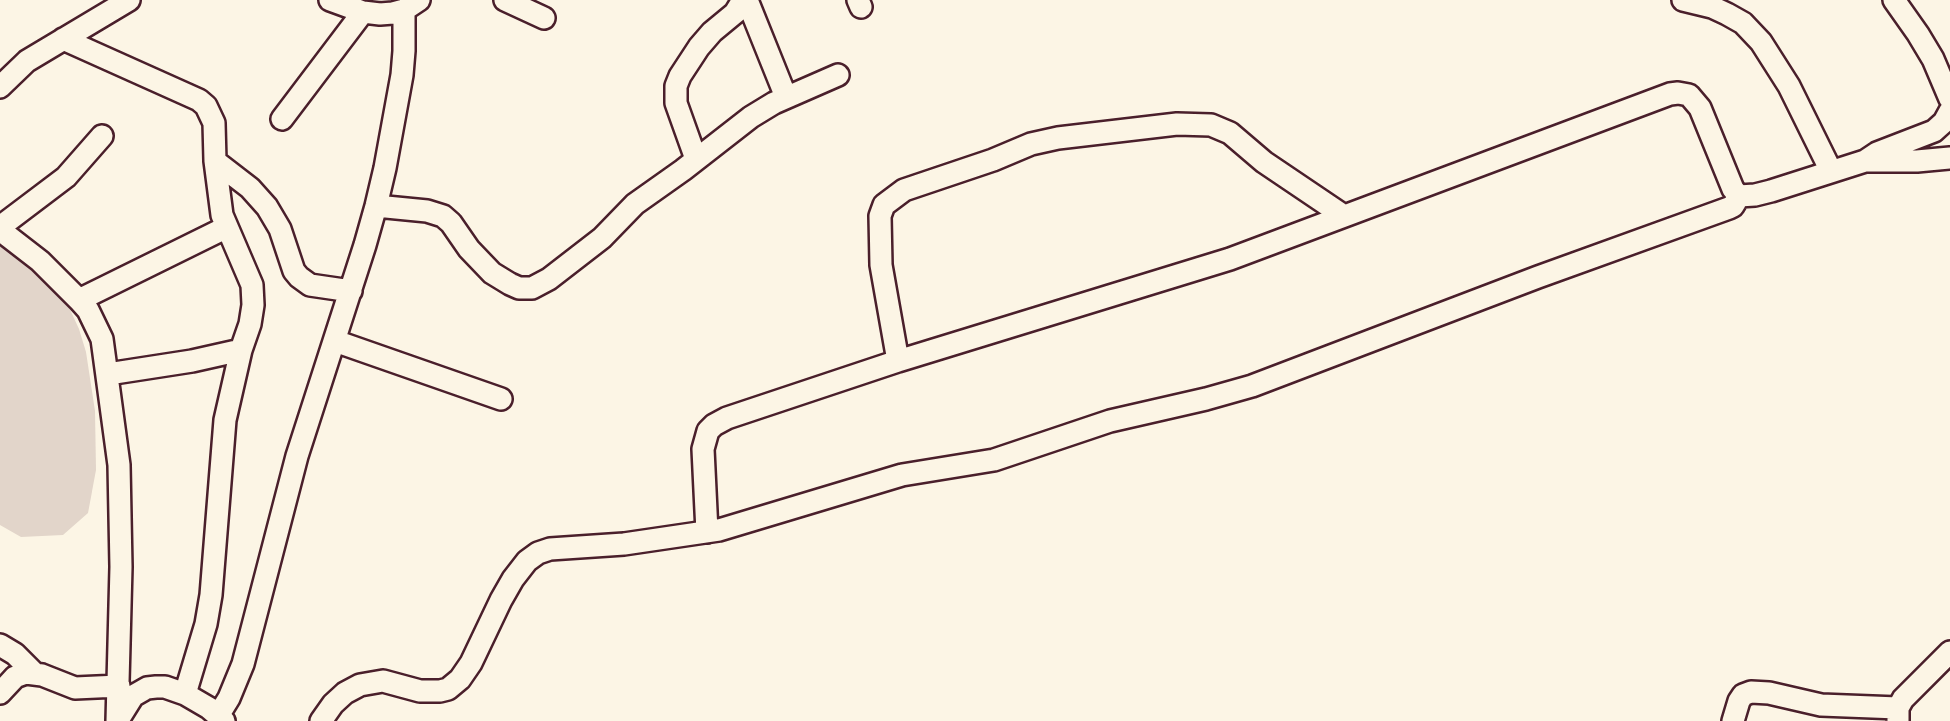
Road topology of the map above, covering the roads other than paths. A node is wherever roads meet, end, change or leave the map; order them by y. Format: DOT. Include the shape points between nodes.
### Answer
graph roads {
  1 [pos="129,0"];
  2 [pos="330,0"];
  3 [pos="506,0"];
  4 [pos="745,0"];
  5 [pos="1683,0"];
  6 [pos="1894,0"];
  7 [pos="411,5"];
  8 [pos="363,12"];
  9 [pos="544,18"];
  10 [pos="63,39"];
  11 [pos="838,75"];
  12 [pos="0,87"];
  13 [pos="786,98"];
  14 [pos="1950,99"];
  15 [pos="1950,111"];
  16 [pos="282,119"];
  17 [pos="102,136"];
  18 [pos="1950,158"];
  19 [pos="696,159"];
  20 [pos="215,161"];
  21 [pos="1865,161"];
  22 [pos="1831,171"];
  23 [pos="1739,196"];
  24 [pos="376,206"];
  25 [pos="1344,216"];
  26 [pos="227,227"];
  27 [pos="0,228"];
  28 [pos="351,291"];
  29 [pos="79,300"];
  30 [pos="334,341"];
  31 [pos="241,350"];
  32 [pos="898,361"];
  33 [pos="108,374"];
  34 [pos="501,399"];
  35 [pos="707,532"];
  36 [pos="0,645"];
  37 [pos="1950,652"];
  38 [pos="34,673"];
  39 [pos="119,686"];
  40 [pos="0,693"];
  41 [pos="184,694"];
  42 [pos="1898,715"];
  43 [pos="221,719"];
  44 [pos="118,721"];
  45 [pos="321,721"];
  46 [pos="1733,721"];
  1 -- 10 [label="street"];
  2 -- 8 [label="street"];
  3 -- 9 [label="street"];
  4 -- 13 [label="street"];
  4 -- 19 [label="street" via="699,47 676,86 676,103"];
  5 -- 22 [label="street" via="1727,14 1743,23 1761,42 1789,86"];
  6 -- 14 [label="street" via="1933,59"];
  7 -- 8 [label="street" via="387,14"];
  7 -- 24 [label="street" via="386,168"];
  8 -- 16 [label="street"];
  10 -- 12 [label="street" via="27,62"];
  10 -- 20 [label="street" via="199,100 214,123"];
  11 -- 13 [label="street"];
  13 -- 19 [label="street" via="752,117"];
  15 -- 21 [label="street" via="1934,131"];
  17 -- 27 [label="street" via="66,177"];
  18 -- 21 [label="street"];
  19 -- 24 [label="street" via="635,204 602,238 532,288 519,288 499,279 443,216"];
  20 -- 26 [label="street"];
  20 -- 28 [label="street" via="267,207 280,229 298,278 310,285"];
  21 -- 22 [label="street"];
  22 -- 23 [label="street" via="1755,195"];
  23 -- 25 [label="street" via="1700,108 1689,95 1678,93"];
  23 -- 35 [label="street" via="1729,208 1251,386 1110,421 994,460 902,475"];
  24 -- 28 [label="street"];
  25 -- 32 [label="street" via="1230,259"];
  25 -- 32 [label="street" via="1264,162 1230,133 1211,125 1177,124 1031,144 904,190 884,205 880,216 881,265"];
  26 -- 29 [label="street"];
  26 -- 31 [label="street" via="252,285 250,324"];
  27 -- 29 [label="street"];
  28 -- 30 [label="street"];
  29 -- 33 [label="street" via="102,339"];
  30 -- 34 [label="street"];
  30 -- 43 [label="street" via="297,456 243,664"];
  31 -- 33 [label="street"];
  31 -- 41 [label="street" via="225,420 210,604"];
  32 -- 35 [label="street" via="714,425 705,437 703,449"];
  33 -- 39 [label="street" via="119,465"];
  35 -- 45 [label="street" via="538,553 513,579 471,663 454,684 431,692 382,681 360,685 333,704"];
  36 -- 38 [label="street"];
  37 -- 42 [label="street" via="1903,699"];
  38 -- 39 [label="street" via="75,688"];
  38 -- 40 [label="street" via="21,674"];
  39 -- 44 [label="street"];
  41 -- 43 [label="street"];
  41 -- 44 [label="street" via="165,687 147,688 133,696"];
  42 -- 46 [label="street" via="1751,692 1739,701"];
}
